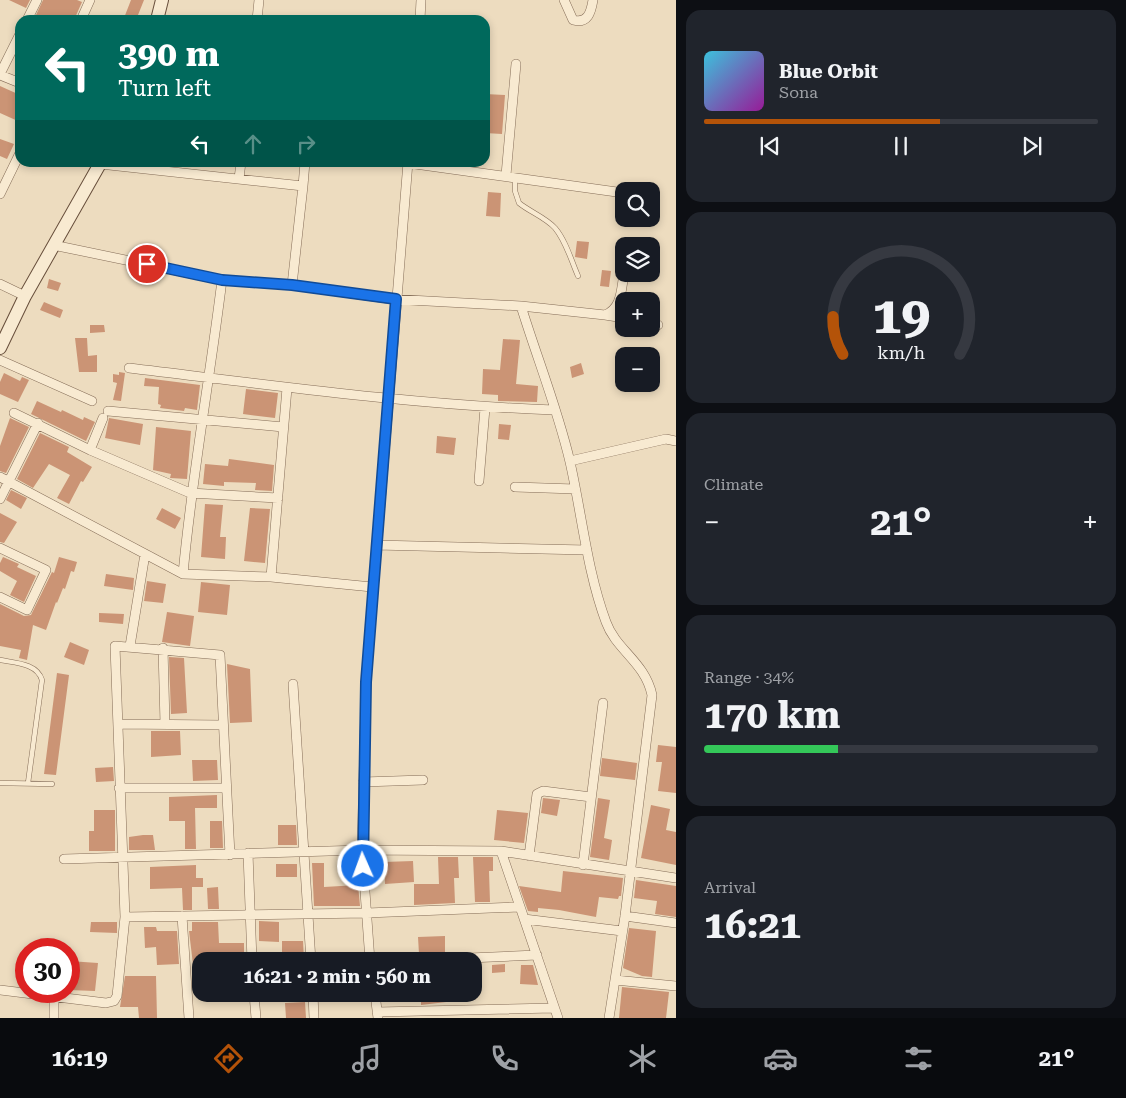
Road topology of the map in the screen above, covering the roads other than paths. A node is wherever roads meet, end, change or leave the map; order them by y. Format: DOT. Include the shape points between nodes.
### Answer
graph roads {
  1 [pos="37,0"];
  2 [pos="90,0"];
  3 [pos="162,0"];
  4 [pos="259,0"];
  5 [pos="421,0"];
  6 [pos="564,0"];
  7 [pos="593,0"];
  8 [pos="30,15"];
  9 [pos="83,15"];
  10 [pos="158,15"];
  11 [pos="257,15"];
  12 [pos="420,15"];
  13 [pos="15,44"];
  14 [pos="516,64"];
  15 [pos="0,74"];
  16 [pos="15,82"];
  17 [pos="15,163"];
  18 [pos="98,167"];
  19 [pos="135,167"];
  20 [pos="240,167"];
  21 [pos="305,167"];
  22 [pos="408,167"];
  23 [pos="440,167"];
  24 [pos="511,176"];
  25 [pos="239,179"];
  26 [pos="304,186"];
  27 [pos="615,192"];
  28 [pos="0,194"];
  29 [pos="53,245"];
  30 [pos="578,276"];
  31 [pos="222,280"];
  32 [pos="623,282"];
  33 [pos="0,284"];
  34 [pos="292,285"];
  35 [pos="25,296"];
  36 [pos="396,299"];
  37 [pos="521,306"];
  38 [pos="605,315"];
  39 [pos="615,317"];
  40 [pos="0,348"];
  41 [pos="0,360"];
  42 [pos="129,368"];
  43 [pos="210,377"];
  44 [pos="286,388"];
  45 [pos="388,400"];
  46 [pos="92,401"];
  47 [pos="485,408"];
  48 [pos="554,410"];
  49 [pos="14,413"];
  50 [pos="203,421"];
  51 [pos="38,423"];
  52 [pos="283,427"];
  53 [pos="676,441"];
  54 [pos="90,450"];
  55 [pos="570,461"];
  56 [pos="0,477"];
  57 [pos="9,482"];
  58 [pos="479,482"];
  59 [pos="516,487"];
  60 [pos="575,489"];
  61 [pos="190,493"];
  62 [pos="278,498"];
  63 [pos="0,499"];
  64 [pos="376,545"];
  65 [pos="0,548"];
  66 [pos="587,550"];
  67 [pos="144,554"];
  68 [pos="183,574"];
  69 [pos="271,577"];
  70 [pos="372,587"];
  71 [pos="0,597"];
  72 [pos="130,646"];
  73 [pos="163,648"];
  74 [pos="0,660"];
  75 [pos="293,684"];
  76 [pos="603,703"];
  77 [pos="118,724"];
  78 [pos="165,724"];
  79 [pos="222,725"];
  80 [pos="423,780"];
  81 [pos="363,782"];
  82 [pos="0,783"];
  83 [pos="28,784"];
  84 [pos="52,784"];
  85 [pos="119,788"];
  86 [pos="226,788"];
  87 [pos="591,797"];
  88 [pos="362,850"];
  89 [pos="501,851"];
  90 [pos="306,852"];
  91 [pos="248,853"];
  92 [pos="230,855"];
  93 [pos="529,856"];
  94 [pos="124,858"];
  95 [pos="64,859"];
  96 [pos="583,865"];
  97 [pos="629,872"];
  98 [pos="676,878"];
  99 [pos="519,907"];
  100 [pos="367,913"];
  101 [pos="309,914"];
  102 [pos="249,915"];
  103 [pos="182,916"];
  104 [pos="624,916"];
  105 [pos="125,917"];
  106 [pos="524,919"];
  107 [pos="676,923"];
  108 [pos="622,931"];
  109 [pos="251,952"];
  110 [pos="311,952"];
  111 [pos="369,952"];
  112 [pos="537,955"];
  113 [pos="482,957"];
  114 [pos="615,980"];
  115 [pos="676,986"];
  116 [pos="0,990"];
  117 [pos="15,992"];
  118 [pos="80,1000"];
  119 [pos="255,1002"];
  120 [pos="313,1002"];
  121 [pos="376,1002"];
  122 [pos="54,1003"];
  123 [pos="554,1008"];
  124 [pos="377,1015"];
  125 [pos="54,1018"];
  126 [pos="189,1018"];
  127 [pos="256,1018"];
  128 [pos="314,1018"];
  129 [pos="558,1018"];
  130 [pos="609,1018"];
  1 -- 8 [label="street"];
  2 -- 9 [label="street"];
  3 -- 10 [label="street"];
  4 -- 11 [label="street"];
  5 -- 12 [label="street"];
  6 -- 7 [label="street" via="573,20 579,21 590,14"];
  13 -- 15 [label="street"];
  14 -- 24 [label="street"];
  15 -- 16 [label="street"];
  17 -- 28 [label="street"];
  18 -- 29 [label="street"];
  19 -- 25 [label="street"];
  20 -- 25 [label="street"];
  21 -- 26 [label="street"];
  22 -- 36 [label="street"];
  23 -- 24 [label="street"];
  24 -- 27 [label="street"];
  24 -- 30 [label="lane" via="518,204 555,228"];
  25 -- 26 [label="street"];
  26 -- 34 [label="street"];
  29 -- 31 [label="street"];
  29 -- 35 [label="street"];
  31 -- 34 [label="street"];
  31 -- 43 [label="street"];
  32 -- 38 [label="street" via="620,301 613,311"];
  33 -- 35 [label="street"];
  34 -- 36 [label="street"];
  35 -- 40 [label="street"];
  36 -- 37 [label="street"];
  36 -- 45 [label="street"];
  37 -- 38 [label="street"];
  37 -- 48 [label="street"];
  38 -- 39 [label="street"];
  41 -- 46 [label="street"];
  42 -- 43 [label="street"];
  43 -- 44 [label="street"];
  43 -- 50 [label="street"];
  44 -- 45 [label="street"];
  44 -- 52 [label="street"];
  45 -- 47 [label="street"];
  45 -- 64 [label="street"];
  47 -- 48 [label="street"];
  47 -- 58 [label="street"];
  48 -- 55 [label="street"];
  49 -- 51 [label="street"];
  50 -- 52 [label="street"];
  50 -- 54 [label="street" via="106,414"];
  50 -- 61 [label="street"];
  51 -- 54 [label="street"];
  51 -- 57 [label="street"];
  52 -- 62 [label="street"];
  53 -- 55 [label="street" via="666,439"];
  54 -- 61 [label="street"];
  55 -- 60 [label="street"];
  56 -- 57 [label="street"];
  57 -- 63 [label="street"];
  57 -- 67 [label="street"];
  59 -- 60 [label="street"];
  60 -- 66 [label="street"];
  61 -- 62 [label="street"];
  61 -- 68 [label="street"];
  62 -- 69 [label="street"];
  64 -- 66 [label="street"];
  64 -- 70 [label="street"];
  65 -- 71 [label="street" via="46,570 27,610"];
  66 -- 97 [label="street" via="606,624 642,669 652,695"];
  67 -- 68 [label="street"];
  67 -- 72 [label="street"];
  68 -- 69 [label="street"];
  69 -- 70 [label="street"];
  70 -- 81 [label="street"];
  72 -- 73 [label="street"];
  72 -- 77 [label="street" via="115,646"];
  73 -- 78 [label="street"];
  73 -- 79 [label="street" via="220,655"];
  74 -- 83 [label="lane" via="34,668 40,672 42,680"];
  75 -- 90 [label="street"];
  76 -- 87 [label="street"];
  77 -- 78 [label="street"];
  77 -- 85 [label="street"];
  78 -- 79 [label="street"];
  79 -- 86 [label="street"];
  80 -- 81 [label="street"];
  81 -- 88 [label="street"];
  82 -- 83 [label="lane"];
  83 -- 84 [label="lane"];
  85 -- 86 [label="street"];
  85 -- 94 [label="street"];
  86 -- 92 [label="street"];
  87 -- 93 [label="street" via="543,791 537,794"];
  87 -- 96 [label="street"];
  88 -- 89 [label="street"];
  88 -- 90 [label="street"];
  88 -- 100 [label="street"];
  89 -- 93 [label="street"];
  89 -- 99 [label="street"];
  90 -- 91 [label="street"];
  90 -- 101 [label="street"];
  91 -- 92 [label="street"];
  91 -- 102 [label="street"];
  92 -- 94 [label="street"];
  93 -- 96 [label="street"];
  94 -- 95 [label="street"];
  94 -- 105 [label="street"];
  96 -- 97 [label="street"];
  97 -- 98 [label="street"];
  97 -- 104 [label="street"];
  99 -- 100 [label="street"];
  99 -- 106 [label="street"];
  100 -- 101 [label="street"];
  100 -- 111 [label="street"];
  101 -- 102 [label="street"];
  101 -- 110 [label="street"];
  102 -- 103 [label="street"];
  102 -- 109 [label="street"];
  103 -- 105 [label="street"];
  103 -- 126 [label="street"];
  104 -- 107 [label="street"];
  104 -- 108 [label="street"];
  105 -- 118 [label="street" via="118,996 106,1003"];
  106 -- 108 [label="street"];
  106 -- 112 [label="street"];
  108 -- 114 [label="street"];
  112 -- 113 [label="street"];
  112 -- 123 [label="street"];
  114 -- 115 [label="street"];
  114 -- 130 [label="street"];
  116 -- 117 [label="street"];
  119 -- 127 [label="street"];
  120 -- 128 [label="street"];
  121 -- 124 [label="street"];
  122 -- 125 [label="street"];
  123 -- 124 [label="street"];
  123 -- 129 [label="street"];
}
